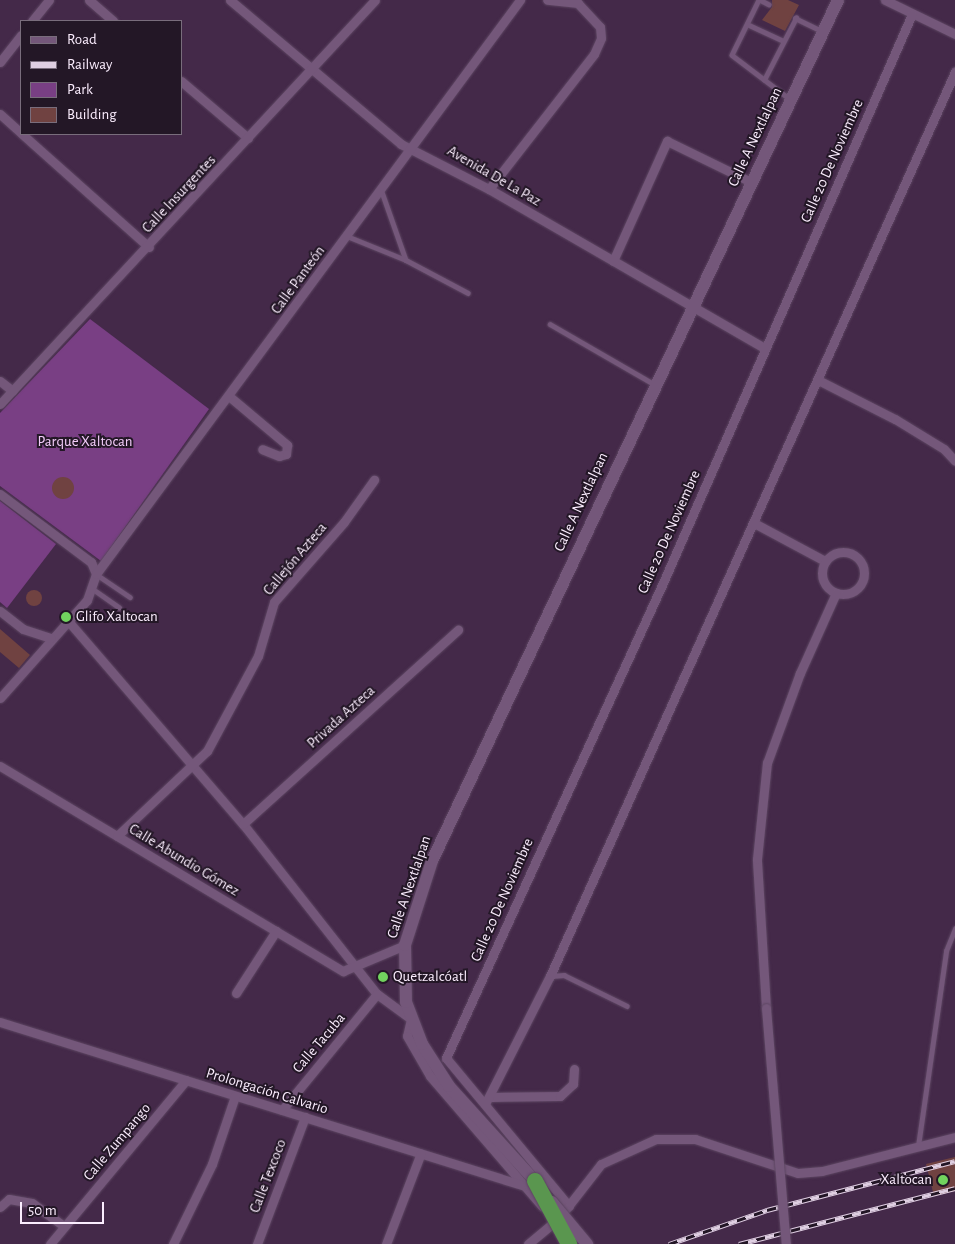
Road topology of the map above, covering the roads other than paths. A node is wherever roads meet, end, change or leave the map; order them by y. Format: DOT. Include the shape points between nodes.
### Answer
graph roads {
  1 [pos="49,0"];
  2 [pos="89,0"];
  3 [pos="230,0"];
  4 [pos="374,0"];
  5 [pos="520,0"];
  6 [pos="548,0"];
  7 [pos="838,0"];
  8 [pos="885,0"];
  9 [pos="769,5"];
  10 [pos="912,14"];
  11 [pos="33,20"];
  12 [pos="112,20"];
  13 [pos="748,24"];
  14 [pos="823,31"];
  15 [pos="955,34"];
  16 [pos="20,36"];
  17 [pos="783,41"];
  18 [pos="0,62"];
  19 [pos="311,68"];
  20 [pos="955,72"];
  21 [pos="764,80"];
  22 [pos="182,82"];
  23 [pos="790,100"];
  24 [pos="0,114"];
  25 [pos="20,131"];
  26 [pos="24,135"];
  27 [pos="248,138"];
  28 [pos="412,148"];
  29 [pos="751,182"];
  30 [pos="381,189"];
  31 [pos="489,189"];
  32 [pos="347,236"];
  33 [pos="149,247"];
  34 [pos="406,260"];
  35 [pos="613,261"];
  36 [pos="468,293"];
  37 [pos="690,308"];
  38 [pos="550,324"];
  39 [pos="764,348"];
  40 [pos="818,380"];
  41 [pos="0,381"];
  42 [pos="654,384"];
  43 [pos="13,390"];
  44 [pos="230,397"];
  45 [pos="0,404"];
  46 [pos="262,449"];
  47 [pos="955,462"];
  48 [pos="374,480"];
  49 [pos="0,494"];
  50 [pos="754,523"];
  51 [pos="825,561"];
  52 [pos="96,574"];
  53 [pos="93,589"];
  54 [pos="836,593"];
  55 [pos="130,596"];
  56 [pos="119,607"];
  57 [pos="0,611"];
  58 [pos="70,622"];
  59 [pos="458,630"];
  60 [pos="51,638"];
  61 [pos="0,698"];
  62 [pos="0,766"];
  63 [pos="193,766"];
  64 [pos="243,824"];
  65 [pos="117,836"];
  66 [pos="955,929"];
  67 [pos="276,931"];
  68 [pos="405,945"];
  69 [pos="355,967"];
  70 [pos="550,976"];
  71 [pos="236,993"];
  72 [pos="377,994"];
  73 [pos="627,1006"];
  74 [pos="0,1022"];
  75 [pos="413,1025"];
  76 [pos="574,1069"];
  77 [pos="186,1080"];
  78 [pos="235,1096"];
  79 [pos="492,1097"];
  80 [pos="485,1104"];
  81 [pos="282,1110"];
  82 [pos="305,1117"];
  83 [pos="955,1137"];
  84 [pos="918,1146"];
  85 [pos="421,1153"];
  86 [pos="530,1184"];
  87 [pos="569,1206"];
  88 [pos="0,1207"];
  89 [pos="555,1222"];
  90 [pos="64,1226"];
  91 [pos="50,1244"];
  92 [pos="174,1244"];
  93 [pos="257,1244"];
  94 [pos="386,1244"];
  95 [pos="528,1244"];
  96 [pos="570,1244"];
  97 [pos="587,1244"];
  98 [pos="786,1244"];
  1 -- 11 [label="street"];
  2 -- 12 [label="street"];
  3 -- 19 [label="street, Avenida De La Paz"];
  4 -- 19 [label="street, Calle Insurgentes"];
  5 -- 28 [label="street, Calle Panteón"];
  6 -- 31 [label="street" via="578,3 600,27 601,38 594,54"];
  7 -- 14 [label="main road, Calle A Nextlalpan"];
  8 -- 10 [label="street"];
  9 -- 13 [label="lane" via="759,0"];
  10 -- 15 [label="street"];
  10 -- 39 [label="street, Calle 20 De Noviembre"];
  13 -- 17 [label="lane"];
  13 -- 21 [label="lane" via="732,55"];
  14 -- 17 [label="lane" via="795,18"];
  14 -- 23 [label="main road, Calle A Nextlalpan"];
  16 -- 18 [label="street"];
  17 -- 21 [label="lane"];
  19 -- 27 [label="street, Calle Insurgentes"];
  19 -- 28 [label="street, Avenida De La Paz" via="401,144"];
  20 -- 40 [label="street"];
  21 -- 23 [label="lane"];
  22 -- 27 [label="street"];
  23 -- 29 [label="main road, Calle A Nextlalpan"];
  24 -- 25 [label="street"];
  26 -- 33 [label="street"];
  27 -- 33 [label="street, Calle Insurgentes"];
  28 -- 30 [label="street, Calle Panteón"];
  28 -- 31 [label="street, Avenida De La Paz"];
  29 -- 35 [label="street" via="667,140"];
  29 -- 37 [label="main road, Calle A Nextlalpan"];
  30 -- 32 [label="street, Calle Panteón"];
  30 -- 34 [label="lane"];
  31 -- 35 [label="street, Avenida De La Paz"];
  32 -- 34 [label="lane"];
  32 -- 44 [label="street, Calle Panteón"];
  33 -- 43 [label="street, Calle Insurgentes"];
  34 -- 36 [label="lane"];
  35 -- 37 [label="street, Avenida De La Paz"];
  37 -- 39 [label="street, Avenida De La Paz"];
  37 -- 42 [label="main road, Calle A Nextlalpan"];
  38 -- 42 [label="lane"];
  39 -- 80 [label="street, Calle 20 De Noviembre" via="662,585 446,1058 449,1066"];
  40 -- 47 [label="street" via="894,419 944,450"];
  40 -- 50 [label="street"];
  41 -- 43 [label="street"];
  42 -- 68 [label="main road, Calle A Nextlalpan" via="432,861"];
  43 -- 45 [label="street, Calle Insurgentes"];
  44 -- 46 [label="street" via="287,446 286,454 279,456"];
  44 -- 52 [label="street, Calle Panteón"];
  48 -- 63 [label="street, Callejón Azteca" via="344,522 274,602 258,656 207,751"];
  49 -- 52 [label="street" via="91,562"];
  50 -- 51 [label="street"];
  50 -- 70 [label="street"];
  51 -- 54 [label="street" via="823,580"];
  51 -- 54 [label="street" via="841,551 850,552 864,566 862,584 855,591"];
  52 -- 53 [label="street"];
  52 -- 55 [label="lane"];
  53 -- 56 [label="lane"];
  53 -- 58 [label="street"];
  54 -- 98 [label="street, bridge" via="800,673 767,762 756,859"];
  57 -- 60 [label="street" via="23,629"];
  58 -- 60 [label="street"];
  58 -- 63 [label="street"];
  59 -- 64 [label="street, Privada Azteca"];
  60 -- 61 [label="street"];
  62 -- 65 [label="street, Calle Abundio Gómez"];
  63 -- 64 [label="street"];
  63 -- 65 [label="street, Callejón Azteca"];
  64 -- 69 [label="street"];
  65 -- 67 [label="street, Calle Abundio Gómez"];
  66 -- 84 [label="lane" via="946,951"];
  67 -- 69 [label="street, Calle Abundio Gómez" via="343,972"];
  67 -- 71 [label="street"];
  68 -- 69 [label="street"];
  68 -- 75 [label="main road, Calle A Nextlalpan" via="404,984"];
  69 -- 72 [label="street"];
  70 -- 73 [label="lane" via="564,975"];
  70 -- 79 [label="street"];
  72 -- 75 [label="street"];
  72 -- 81 [label="street, Calle Tacuba"];
  74 -- 77 [label="street, Prolongación Calvario"];
  75 -- 86 [label="main road, Calle A Nextlalpan" via="449,1086 504,1146"];
  75 -- 86 [label="street" via="407,1036 430,1076"];
  76 -- 79 [label="street" via="573,1084 560,1096"];
  77 -- 78 [label="street, Prolongación Calvario"];
  77 -- 90 [label="street, Calle Zumpango"];
  78 -- 81 [label="street, Prolongación Calvario"];
  78 -- 92 [label="street" via="212,1164"];
  79 -- 80 [label="street"];
  80 -- 87 [label="street"];
  81 -- 82 [label="street, Prolongación Calvario"];
  82 -- 85 [label="street, Prolongación Calvario"];
  82 -- 93 [label="street, Calle Texcoco"];
  83 -- 84 [label="street"];
  84 -- 87 [label="street" via="822,1172 798,1173 695,1138 656,1139 601,1164"];
  85 -- 86 [label="street, Prolongación Calvario"];
  85 -- 94 [label="street"];
  86 -- 89 [label="street"];
  86 -- 96 [label="highway, bridge"];
  86 -- 97 [label="main road, Calle A Nextlalpan, bridge"];
  87 -- 89 [label="street"];
  88 -- 90 [label="street" via="9,1199 32,1203"];
  89 -- 95 [label="street"];
  90 -- 91 [label="street, Calle Zumpango"];
}
